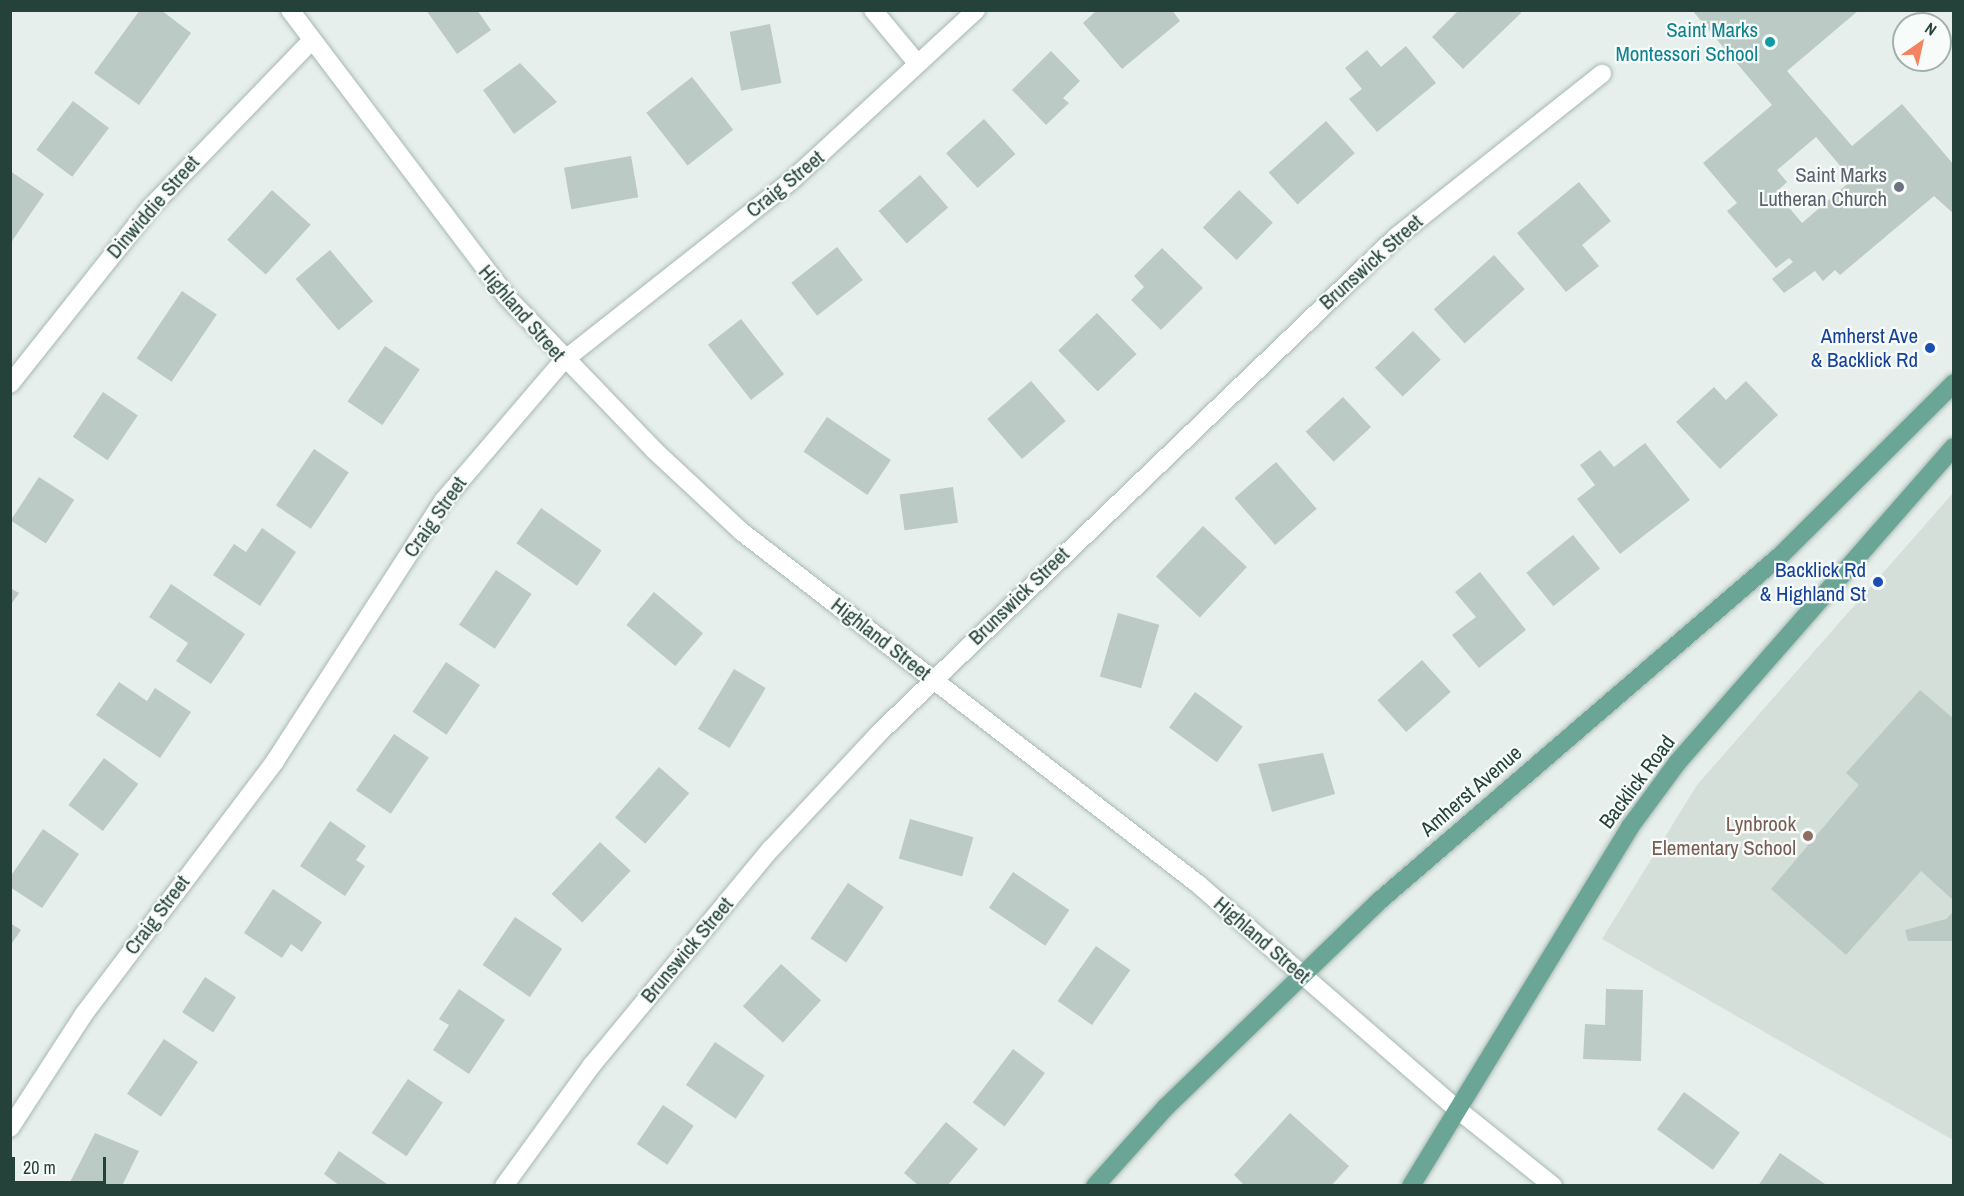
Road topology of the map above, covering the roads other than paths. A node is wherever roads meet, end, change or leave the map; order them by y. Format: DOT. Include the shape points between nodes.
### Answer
graph roads {
  1 [pos="290,10"];
  2 [pos="873,10"];
  3 [pos="975,10"];
  4 [pos="310,42"];
  5 [pos="917,63"];
  6 [pos="1602,74"];
  7 [pos="563,361"];
  8 [pos="1953,383"];
  9 [pos="10,384"];
  10 [pos="1953,447"];
  11 [pos="933,679"];
  12 [pos="1303,975"];
  13 [pos="1457,1109"];
  14 [pos="10,1128"];
  15 [pos="504,1185"];
  16 [pos="1095,1185"];
  17 [pos="1412,1185"];
  18 [pos="1554,1185"];
  1 -- 4 [label="street, Highland Street"];
  2 -- 5 [label="street"];
  3 -- 5 [label="street, Craig Street"];
  4 -- 7 [label="street, Highland Street" via="453,230"];
  4 -- 9 [label="street, Dinwiddie Street" via="149,209"];
  5 -- 7 [label="street, Craig Street" via="791,181"];
  6 -- 11 [label="street, Brunswick Street" via="1396,237"];
  7 -- 11 [label="street, Highland Street" via="742,532"];
  7 -- 14 [label="street, Craig Street" via="443,501 275,761 84,1014"];
  8 -- 12 [label="main road, Amherst Avenue" via="1781,555 1523,775"];
  10 -- 13 [label="main road, Backlick Road" via="1677,763 1612,853"];
  11 -- 12 [label="street, Highland Street" via="1135,833"];
  11 -- 15 [label="street, Brunswick Street" via="771,849 592,1065"];
  12 -- 13 [label="street, Highland Street"];
  12 -- 16 [label="main road, Amherst Avenue" via="1166,1107"];
  13 -- 17 [label="main road, Backlick Road"];
  13 -- 18 [label="street, Highland Street"];
}
